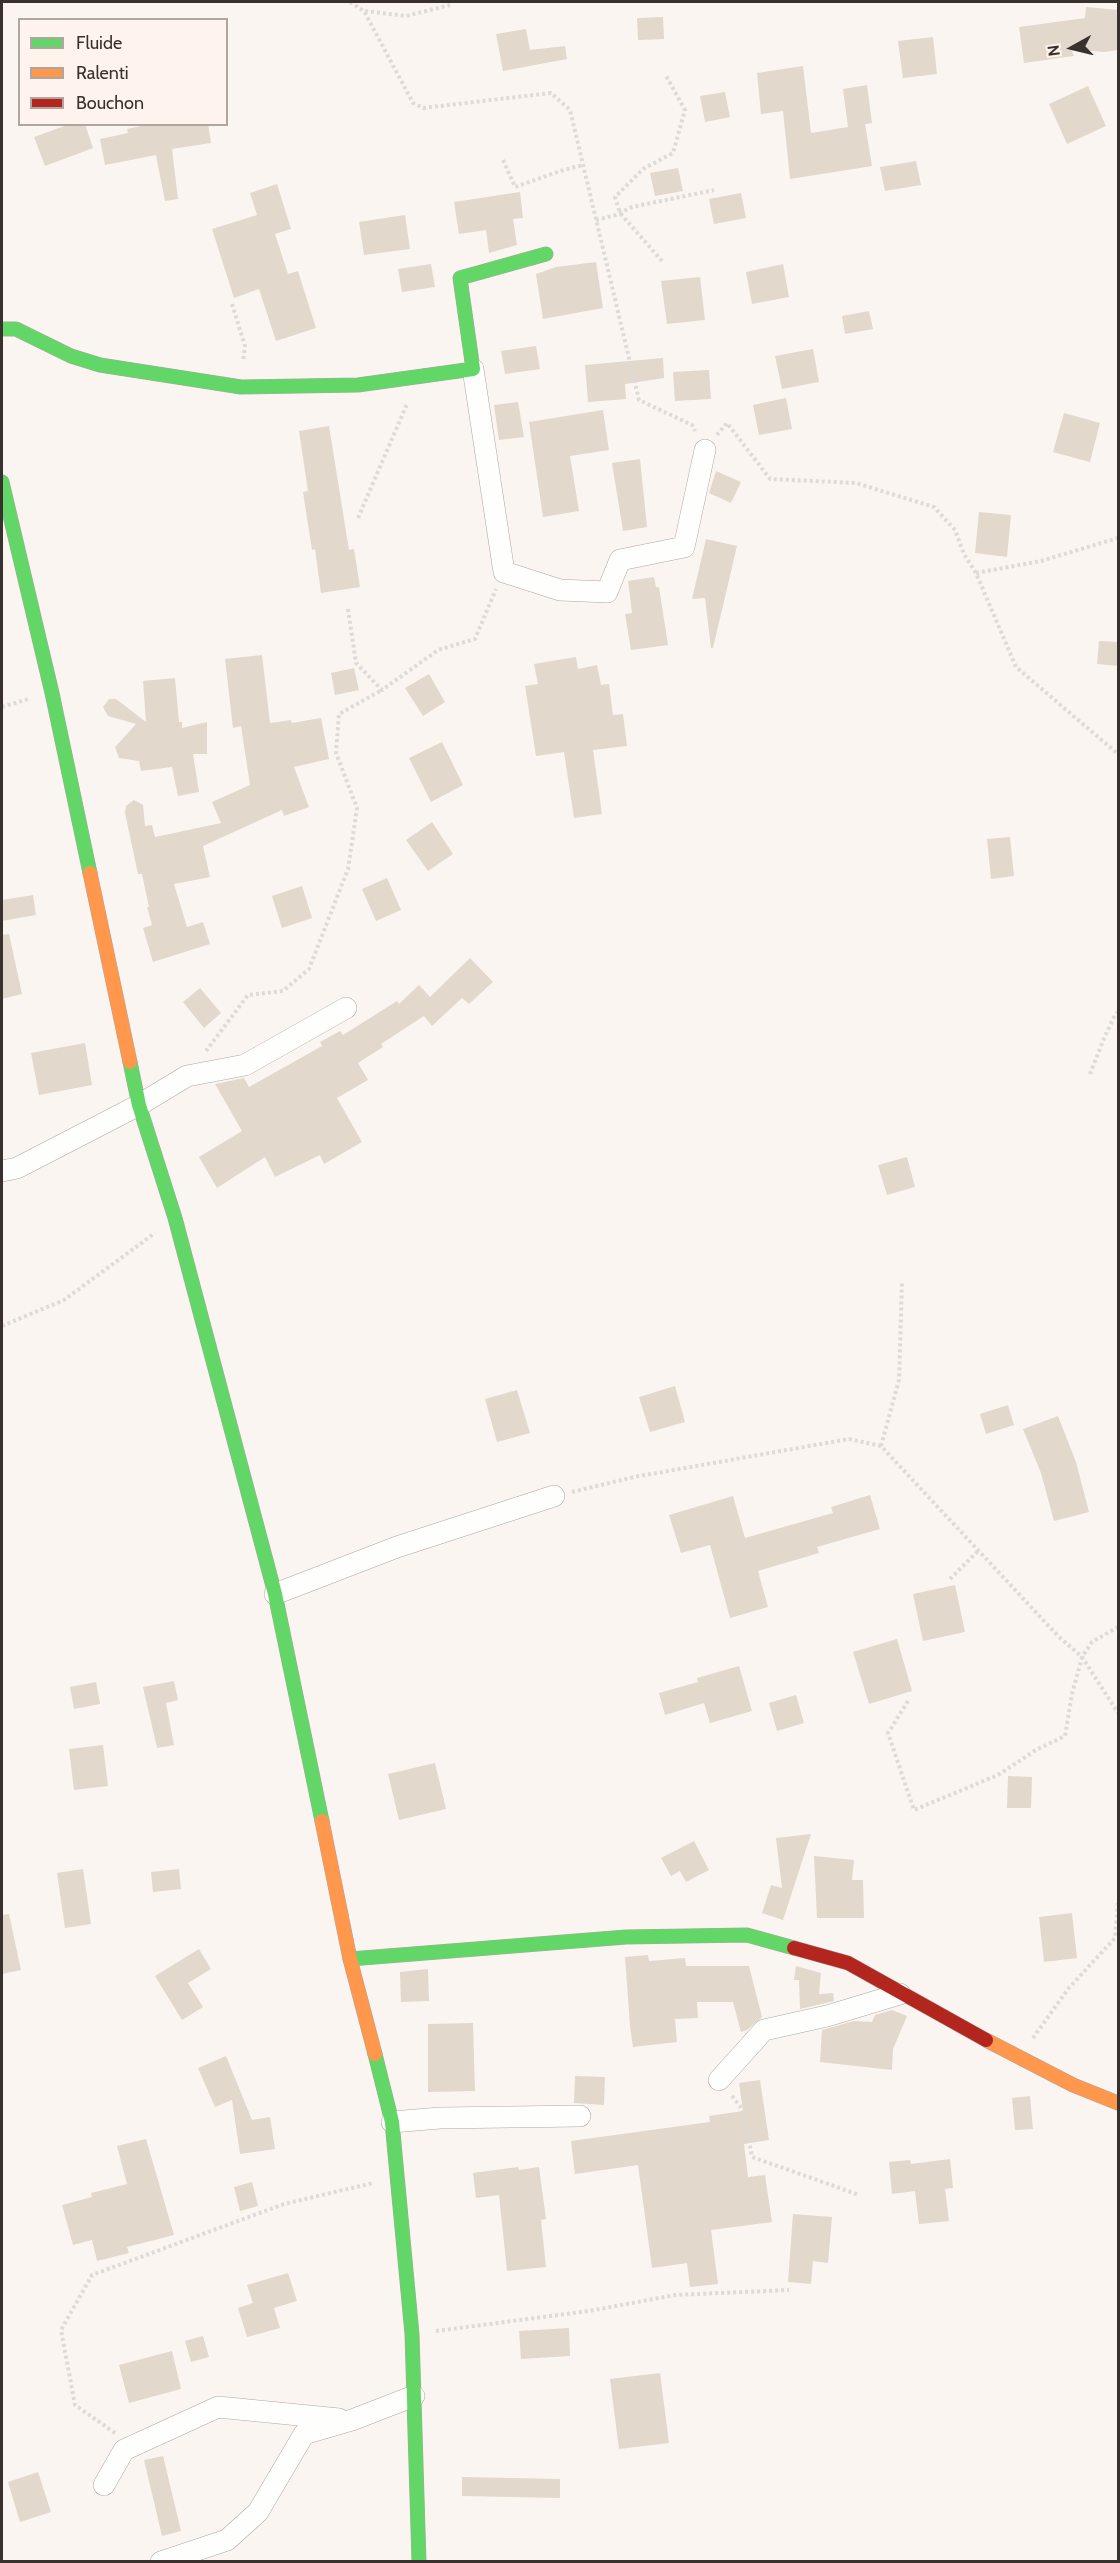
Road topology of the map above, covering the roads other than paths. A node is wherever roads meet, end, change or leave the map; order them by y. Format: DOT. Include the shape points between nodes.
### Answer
graph roads {
  1 [pos="546,254"];
  2 [pos="2,329"];
  3 [pos="473,369"];
  4 [pos="705,450"];
  5 [pos="2,482"];
  6 [pos="346,1008"];
  7 [pos="139,1105"];
  8 [pos="2,1171"];
  9 [pos="554,1496"];
  10 [pos="275,1594"];
  11 [pos="350,1959"];
  12 [pos="900,1994"];
  13 [pos="719,2079"];
  14 [pos="1119,2103"];
  15 [pos="580,2116"];
  16 [pos="392,2122"];
  17 [pos="414,2396"];
  18 [pos="352,2420"];
  19 [pos="104,2485"];
  20 [pos="161,2562"];
  21 [pos="419,2562"];
  1 -- 3 [label="main road" via="460,278"];
  2 -- 3 [label="main road" via="16,329 71,356 100,365 241,387 358,385"];
  3 -- 4 [label="street" via="504,572 560,590 607,592 620,560 684,547"];
  5 -- 7 [label="main road" via="52,693"];
  6 -- 7 [label="street" via="245,1065 187,1076"];
  7 -- 8 [label="street" via="17,1168"];
  7 -- 10 [label="main road" via="175,1218"];
  9 -- 10 [label="street" via="397,1547"];
  10 -- 11 [label="main road"];
  11 -- 12 [label="main road" via="626,1937 747,1935 848,1963"];
  11 -- 16 [label="main road"];
  12 -- 13 [label="street" via="764,2030"];
  12 -- 14 [label="main road" via="1018,2058"];
  15 -- 16 [label="street"];
  16 -- 17 [label="main road"];
  17 -- 18 [label="street"];
  17 -- 21 [label="main road"];
  18 -- 19 [label="street" via="218,2407 124,2450"];
  18 -- 20 [label="street" via="304,2434 258,2512 227,2540"];
}
